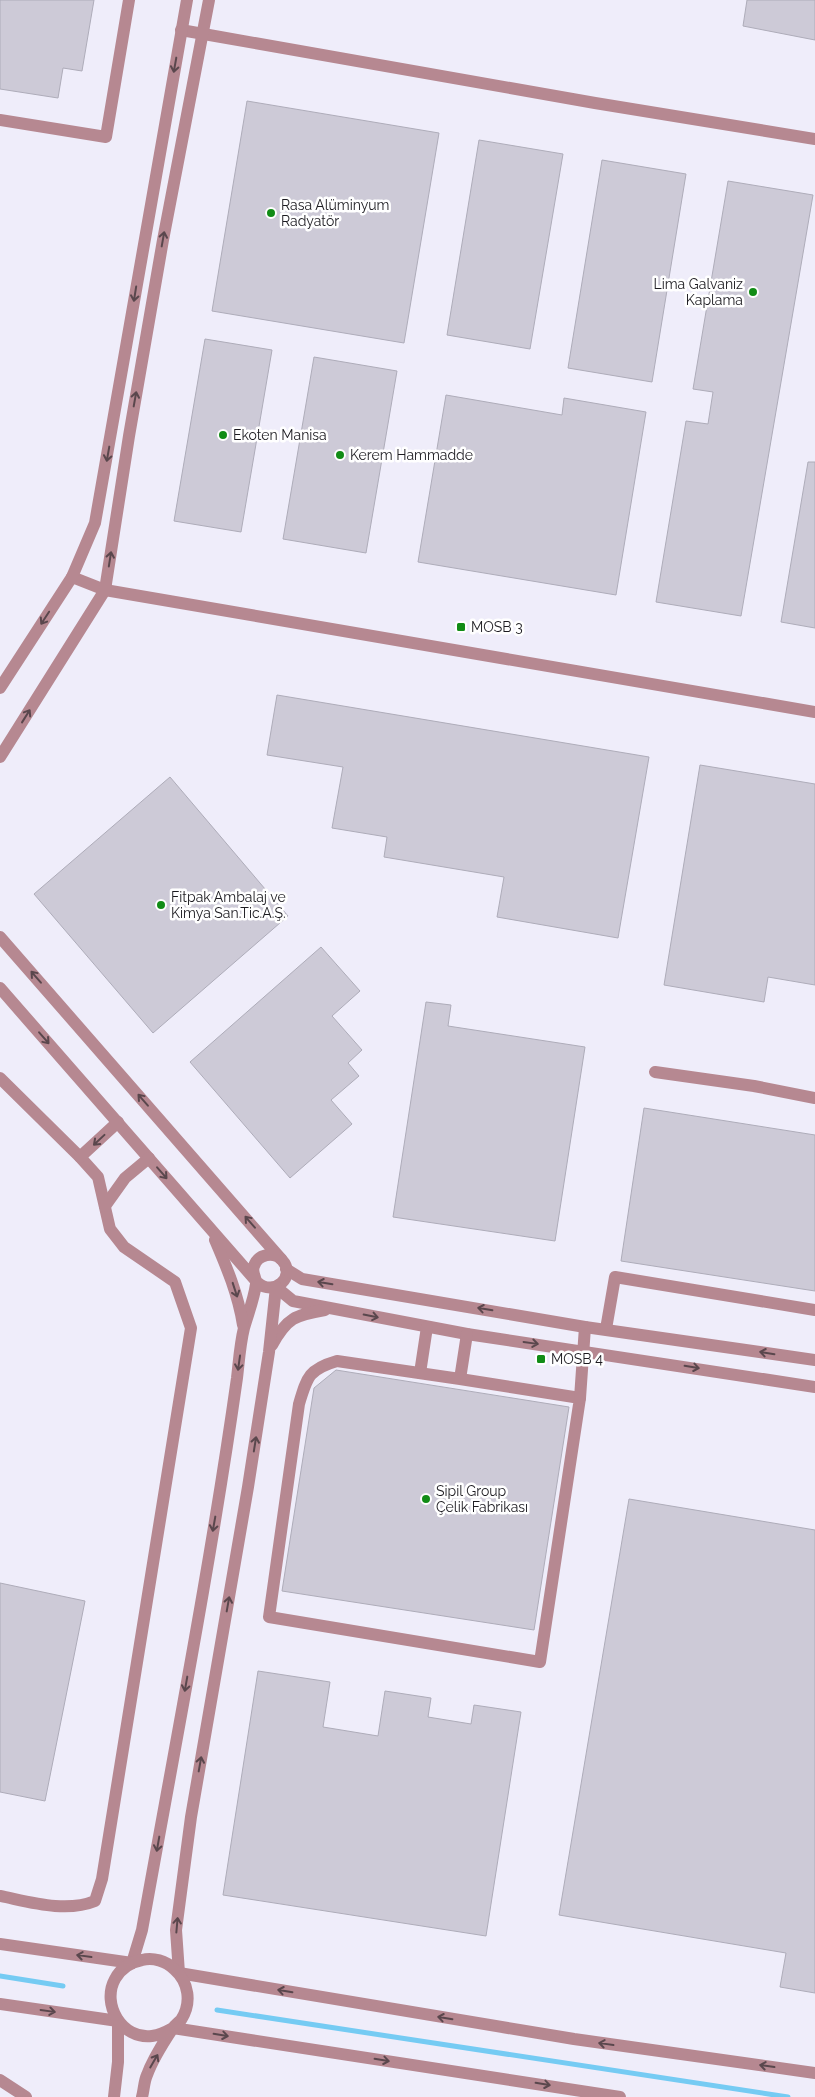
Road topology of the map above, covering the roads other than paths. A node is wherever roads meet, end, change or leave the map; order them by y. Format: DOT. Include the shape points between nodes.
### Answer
graph roads {
  1 [pos="129,0"];
  2 [pos="187,0"];
  3 [pos="209,0"];
  4 [pos="181,30"];
  5 [pos="202,33"];
  6 [pos="0,120"];
  7 [pos="815,139"];
  8 [pos="72,577"];
  9 [pos="105,590"];
  10 [pos="0,687"];
  11 [pos="815,712"];
  12 [pos="0,757"];
  13 [pos="0,937"];
  14 [pos="0,988"];
  15 [pos="655,1072"];
  16 [pos="0,1078"];
  17 [pos="815,1098"];
  18 [pos="118,1122"];
  19 [pos="80,1157"];
  20 [pos="149,1158"];
  21 [pos="104,1206"];
  22 [pos="210,1228"];
  23 [pos="284,1264"];
  24 [pos="257,1282"];
  25 [pos="276,1287"];
  26 [pos="336,1309"];
  27 [pos="815,1310"];
  28 [pos="585,1326"];
  29 [pos="427,1327"];
  30 [pos="606,1329"];
  31 [pos="244,1330"];
  32 [pos="467,1334"];
  33 [pos="582,1350"];
  34 [pos="269,1352"];
  35 [pos="815,1360"];
  36 [pos="420,1373"];
  37 [pos="460,1379"];
  38 [pos="815,1387"];
  39 [pos="580,1398"];
  40 [pos="0,1896"];
  41 [pos="0,1944"];
  42 [pos="132,1963"];
  43 [pos="179,1973"];
  44 [pos="0,2004"];
  45 [pos="118,2021"];
  46 [pos="173,2028"];
  47 [pos="815,2073"];
  48 [pos="0,2080"];
  49 [pos="26,2097"];
  50 [pos="114,2097"];
  51 [pos="142,2097"];
  52 [pos="620,2097"];
  1 -- 6 [label="street" via="106,137"];
  2 -- 4 [label="street"];
  3 -- 5 [label="street"];
  4 -- 5 [label="street"];
  4 -- 8 [label="street, one-way" via="95,523"];
  5 -- 7 [label="street"];
  9 -- 5 [label="street, one-way" via="136,397"];
  8 -- 9 [label="street"];
  8 -- 10 [label="street, one-way"];
  9 -- 11 [label="street"];
  12 -- 9 [label="street, one-way"];
  23 -- 13 [label="street, one-way"];
  14 -- 18 [label="street, one-way"];
  15 -- 17 [label="street"];
  16 -- 19 [label="street"];
  18 -- 19 [label="street, one-way"];
  18 -- 20 [label="street"];
  19 -- 21 [label="street" via="98,1177"];
  20 -- 21 [label="street" via="125,1178"];
  20 -- 22 [label="street, one-way"];
  21 -- 40 [label="street" via="110,1229 124,1246 175,1282 191,1328 187,1362 102,1880 95,1901 83,1906 44,1904"];
  22 -- 24 [label="street"];
  22 -- 31 [label="street, one-way" via="230,1274"];
  23 -- 24 [label="street" via="271,1254 260,1257 253,1271"];
  23 -- 25 [label="street" via="284,1279"];
  28 -- 23 [label="street, one-way" via="302,1279"];
  24 -- 25 [label="street" via="265,1287"];
  24 -- 31 [label="street"];
  25 -- 26 [label="street" via="293,1301"];
  25 -- 34 [label="street"];
  26 -- 29 [label="street, one-way"];
  26 -- 34 [label="street" via="294,1317 281,1328"];
  27 -- 30 [label="street" via="615,1277"];
  28 -- 30 [label="street"];
  28 -- 33 [label="street"];
  29 -- 32 [label="street"];
  29 -- 36 [label="street"];
  35 -- 30 [label="street, one-way"];
  31 -- 42 [label="street, one-way" via="226,1456 146,1912"];
  32 -- 33 [label="street, one-way"];
  32 -- 37 [label="street"];
  33 -- 38 [label="street, one-way"];
  33 -- 39 [label="street"];
  43 -- 34 [label="street, one-way" via="176,1930 191,1817"];
  36 -- 37 [label="street"];
  36 -- 39 [label="street" via="337,1361 319,1366 306,1381 299,1404 269,1618 540,1662"];
  37 -- 39 [label="street"];
  42 -- 41 [label="street, one-way"];
  42 -- 43 [label="street" via="144,1959 157,1960"];
  42 -- 45 [label="street" via="120,1972 113,1984 111,2003"];
  43 -- 46 [label="street" via="186,1984 188,1999 184,2014"];
  47 -- 43 [label="street, one-way" via="574,2039"];
  44 -- 45 [label="street, one-way"];
  45 -- 46 [label="street" via="127,2030 151,2037"];
  45 -- 50 [label="street"];
  51 -- 46 [label="street, one-way" via="146,2075"];
  46 -- 52 [label="street, one-way"];
  48 -- 49 [label="street"];
}
